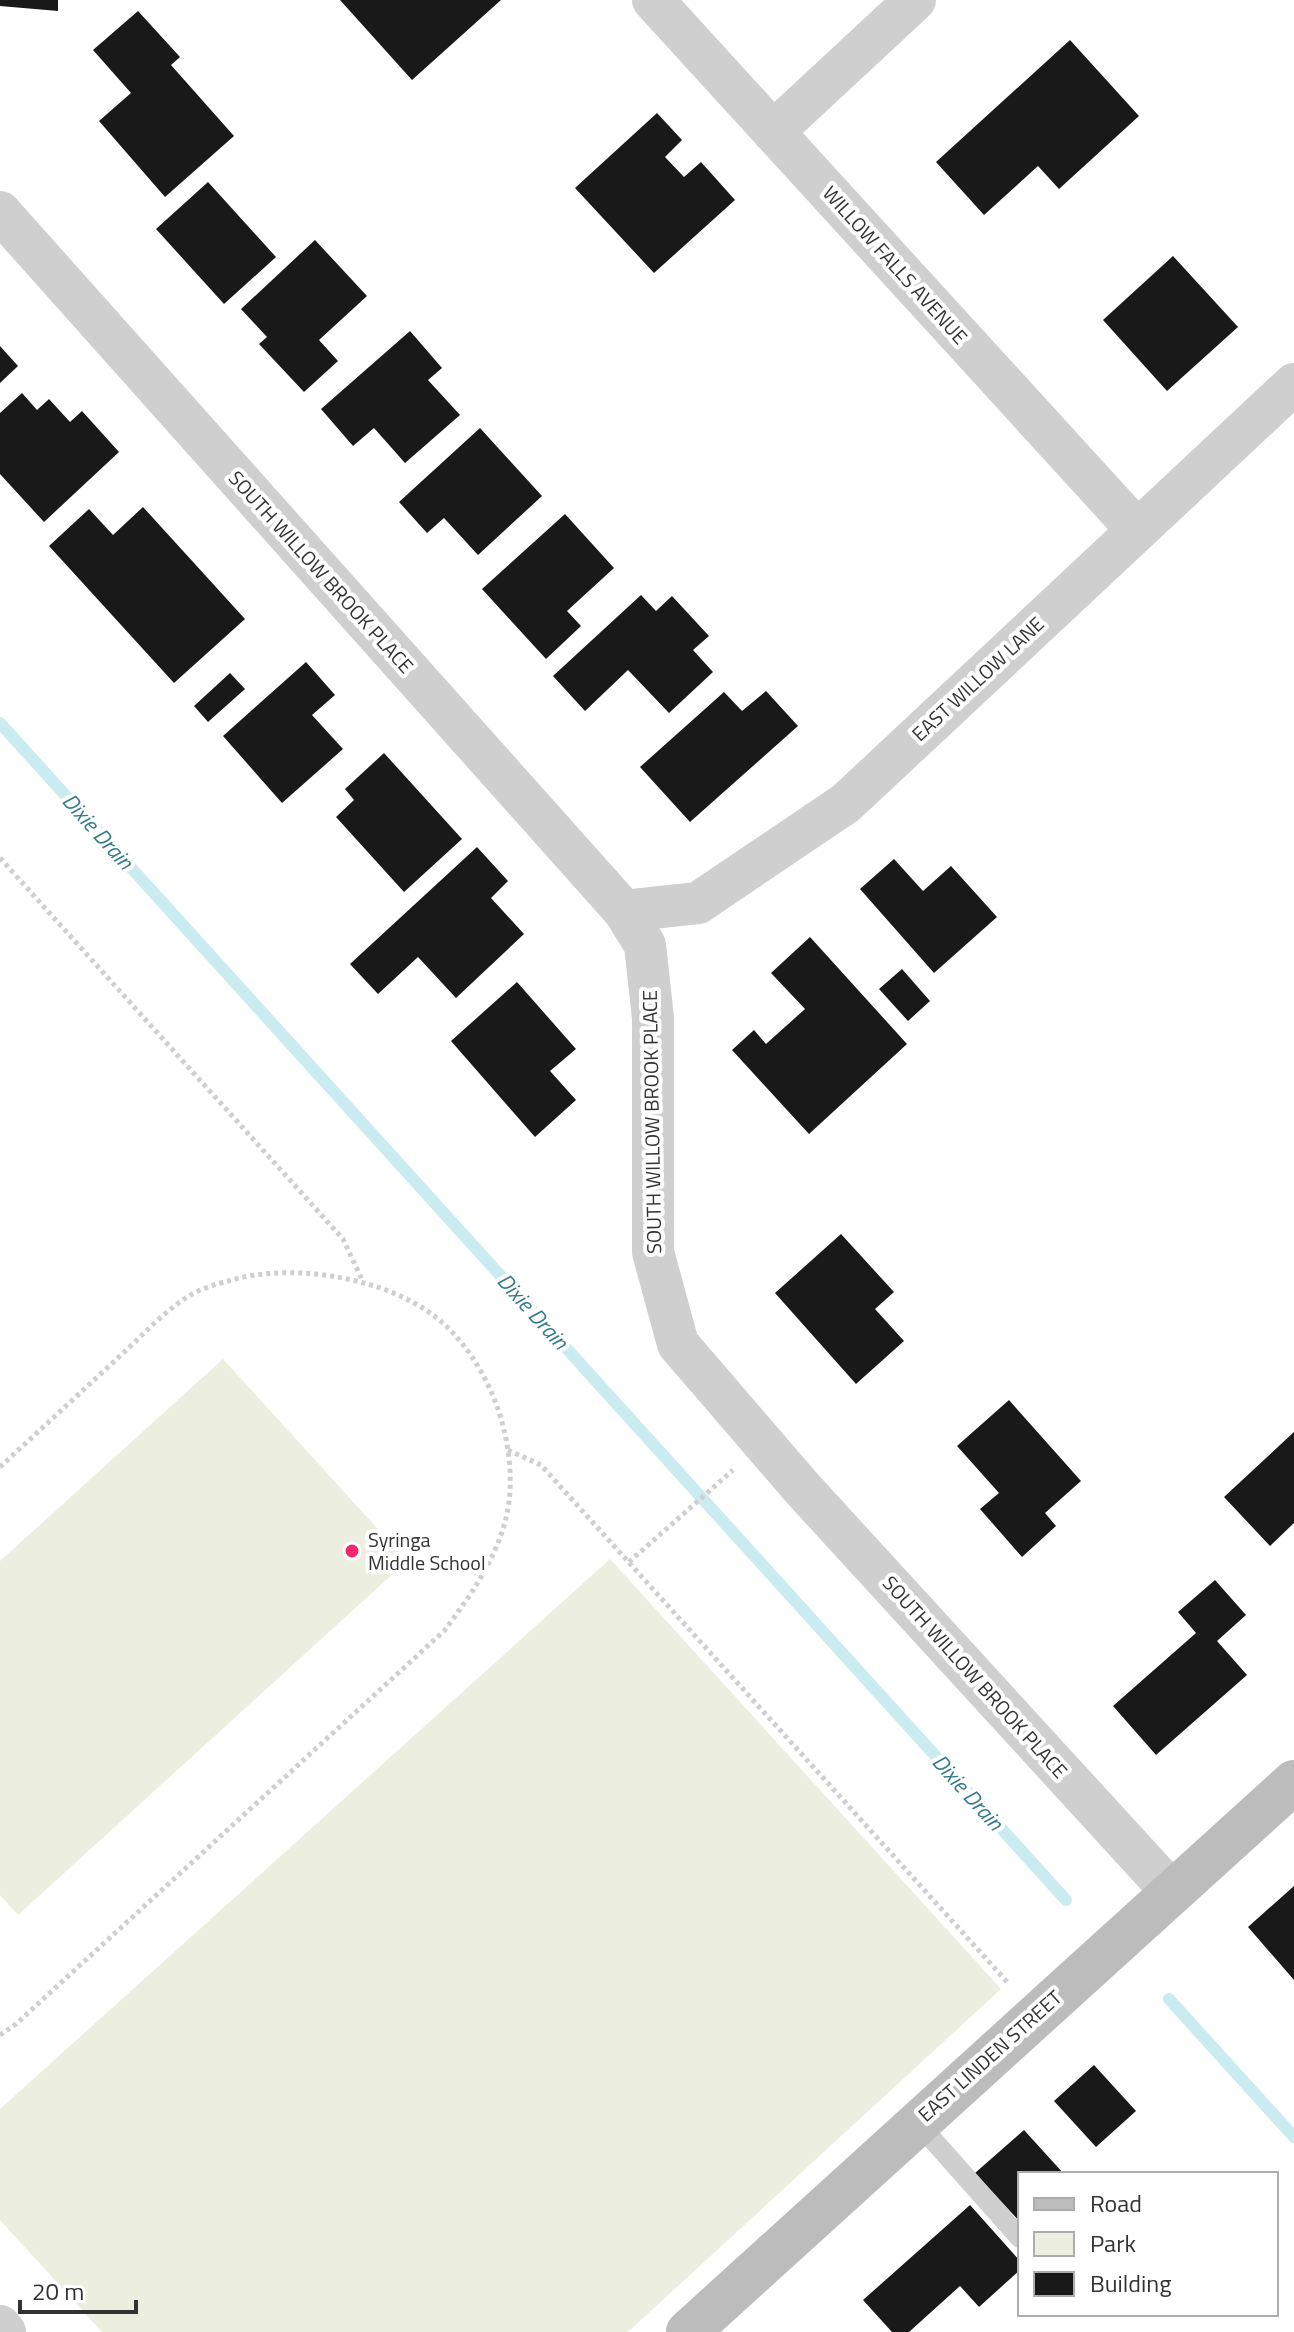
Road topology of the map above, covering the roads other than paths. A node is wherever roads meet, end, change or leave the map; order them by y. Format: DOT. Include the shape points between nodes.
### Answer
graph roads {
  1 [pos="653,0"];
  2 [pos="915,0"];
  3 [pos="773,132"];
  4 [pos="0,212"];
  5 [pos="1294,384"];
  6 [pos="1137,530"];
  7 [pos="624,911"];
  8 [pos="1294,1782"];
  9 [pos="1171,1891"];
  10 [pos="917,2122"];
  11 [pos="1018,2236"];
  12 [pos="0,2326"];
  13 [pos="5,2332"];
  14 [pos="688,2332"];
  1 -- 3 [label="street, WILLOW FALLS AVENUE"];
  2 -- 3 [label="street"];
  3 -- 6 [label="street, WILLOW FALLS AVENUE"];
  4 -- 7 [label="street, SOUTH WILLOW BROOK PLACE"];
  5 -- 6 [label="street, EAST WILLOW LANE"];
  6 -- 7 [label="street, EAST WILLOW LANE" via="846,803 698,903"];
  7 -- 9 [label="street, SOUTH WILLOW BROOK PLACE" via="645,945 653,1018 653,1252 678,1344 801,1487"];
  8 -- 9 [label="main road, EAST LINDEN STREET"];
  9 -- 10 [label="main road, EAST LINDEN STREET"];
  10 -- 11 [label="lane"];
  10 -- 14 [label="main road, EAST LINDEN STREET"];
  12 -- 13 [label="street"];
}
